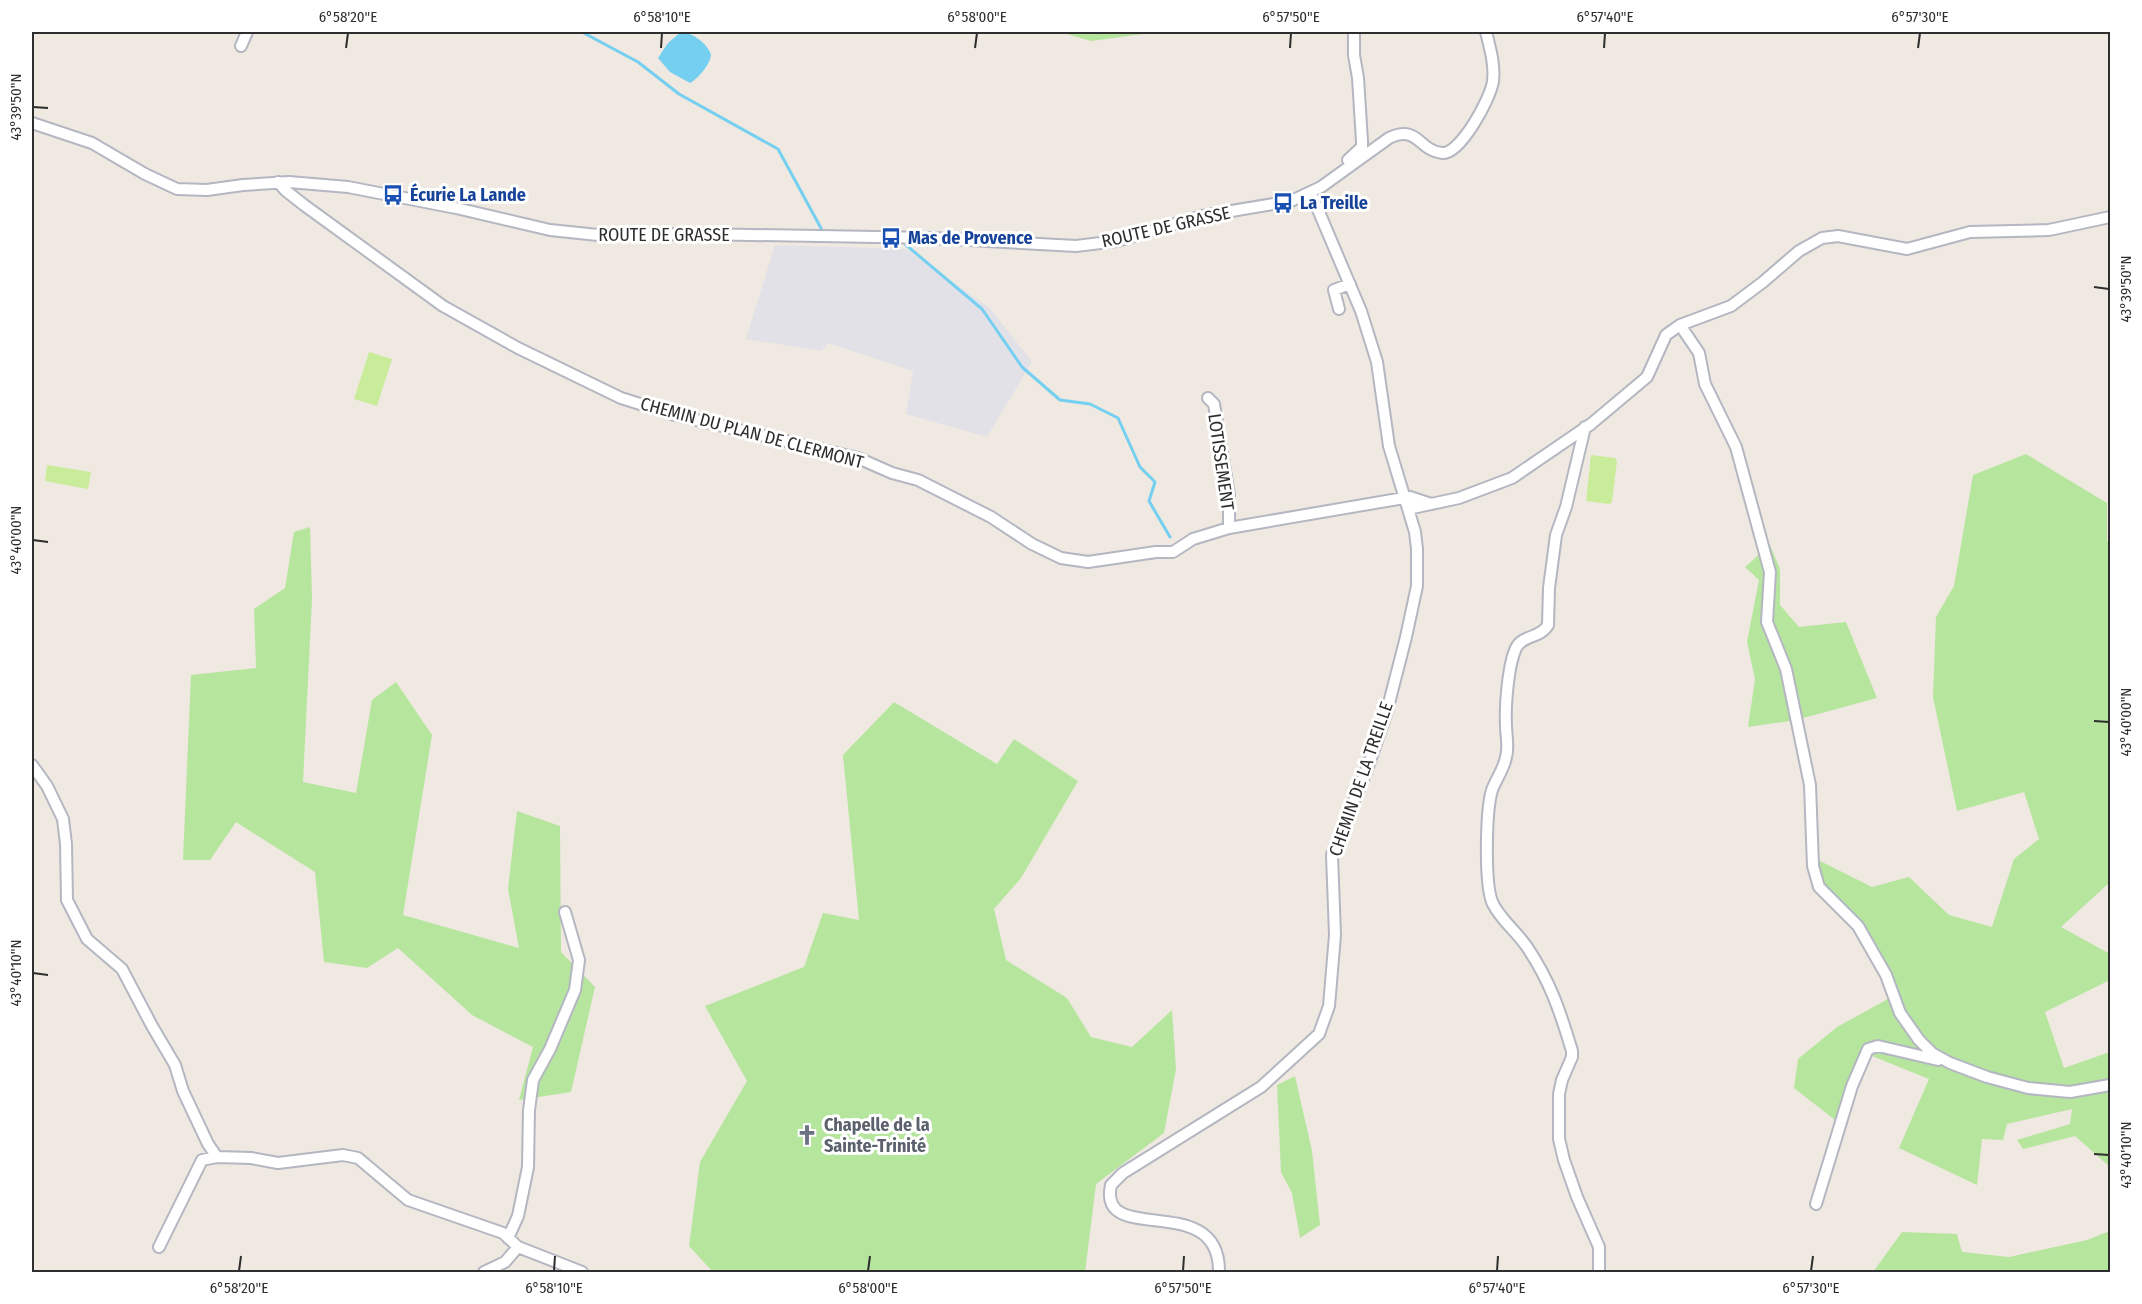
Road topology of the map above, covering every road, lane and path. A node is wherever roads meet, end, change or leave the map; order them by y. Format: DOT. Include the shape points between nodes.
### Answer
graph roads {
  1 [pos="247,32"];
  2 [pos="1354,32"];
  3 [pos="1486,32"];
  4 [pos="241,46"];
  5 [pos="32,123"];
  6 [pos="1341,173"];
  7 [pos="278,182"];
  8 [pos="304,182"];
  9 [pos="1311,193"];
  10 [pos="304,205"];
  11 [pos="2110,217"];
  12 [pos="1350,284"];
  13 [pos="1339,309"];
  14 [pos="1680,325"];
  15 [pos="1209,398"];
  16 [pos="1585,427"];
  17 [pos="1404,498"];
  18 [pos="1427,505"];
  19 [pos="1408,509"];
  20 [pos="1229,528"];
  21 [pos="1414,532"];
  22 [pos="32,765"];
  23 [pos="565,912"];
  24 [pos="1950,1064"];
  25 [pos="2110,1085"];
  26 [pos="217,1157"];
  27 [pos="1816,1204"];
  28 [pos="508,1238"];
  29 [pos="159,1247"];
  30 [pos="518,1247"];
  31 [pos="484,1272"];
  32 [pos="582,1272"];
  33 [pos="1219,1272"];
  34 [pos="1599,1272"];
  1 -- 4 [label="street"];
  2 -- 6 [label="street" via="1362,147 1346,162"];
  3 -- 6 [label="street, ROUTE DE GRASSE" via="1494,68 1492,87 1485,105 1453,150 1438,152 1412,135 1401,134 1380,144"];
  5 -- 7 [label="street, ROUTE DE GRASSE" via="92,143 177,189 207,190"];
  6 -- 9 [label="street, ROUTE DE GRASSE"];
  7 -- 8 [label="street, ROUTE DE GRASSE"];
  7 -- 10 [label="street, CHEMIN DU PLAN DE CLERMONT"];
  8 -- 9 [label="street, ROUTE DE GRASSE" via="393,195 574,234 933,238 1055,246 1117,241 1202,216 1282,203"];
  8 -- 10 [label="street"];
  9 -- 12 [label="street, CHEMIN DE LA TREILLE"];
  10 -- 20 [label="street, CHEMIN DU PLAN DE CLERMONT" via="443,306 621,398 675,415 858,458 918,480 1061,558 1088,562 1173,552 1193,539"];
  11 -- 14 [label="street" via="2049,230 1970,232 1906,249 1838,236 1822,238 1799,251 1731,306"];
  12 -- 13 [label="street" via="1334,290"];
  12 -- 17 [label="street, CHEMIN DE LA TREILLE" via="1377,362 1389,446"];
  14 -- 16 [label="street" via="1666,335 1647,377"];
  14 -- 24 [label="street" via="1699,353 1705,384 1736,447 1770,572 1767,622 1786,669 1808,775 1813,866 1818,887 1858,926 1886,975 1900,1013 1919,1040"];
  15 -- 20 [label="street, LOTISSEMENT" via="1214,404 1229,495"];
  16 -- 18 [label="street" via="1512,478 1459,498"];
  16 -- 34 [label="street" via="1556,535 1548,625 1540,633 1523,639 1513,658 1506,700 1507,756 1492,791 1488,844 1493,904 1545,976 1572,1051 1559,1094 1559,1139 1577,1197 1599,1247"];
  17 -- 18 [label="street"];
  17 -- 19 [label="street, CHEMIN DE LA TREILLE"];
  17 -- 20 [label="street, CHEMIN DU PLAN DE CLERMONT"];
  18 -- 19 [label="street"];
  18 -- 21 [label="street"];
  19 -- 21 [label="street, CHEMIN DE LA TREILLE"];
  21 -- 33 [label="street, CHEMIN DE LA TREILLE" via="1417,586 1404,645 1369,764 1332,855 1335,935 1329,1006 1323,1027 1261,1087 1123,1173 1111,1185 1109,1201 1116,1211 1202,1232 1215,1248"];
  22 -- 26 [label="street" via="63,819 67,900 87,939 122,969 175,1065 183,1091"];
  23 -- 28 [label="street" via="579,960 576,990 534,1080 528,1167 518,1216"];
  24 -- 25 [label="street" via="2028,1088 2070,1092"];
  24 -- 27 [label="street" via="1878,1046 1868,1049 1852,1086"];
  26 -- 28 [label="street" via="278,1163 343,1155 358,1158 408,1200"];
  26 -- 29 [label="street" via="202,1160"];
  28 -- 30 [label="street"];
  30 -- 31 [label="street" via="505,1262"];
  30 -- 32 [label="street"];
}
